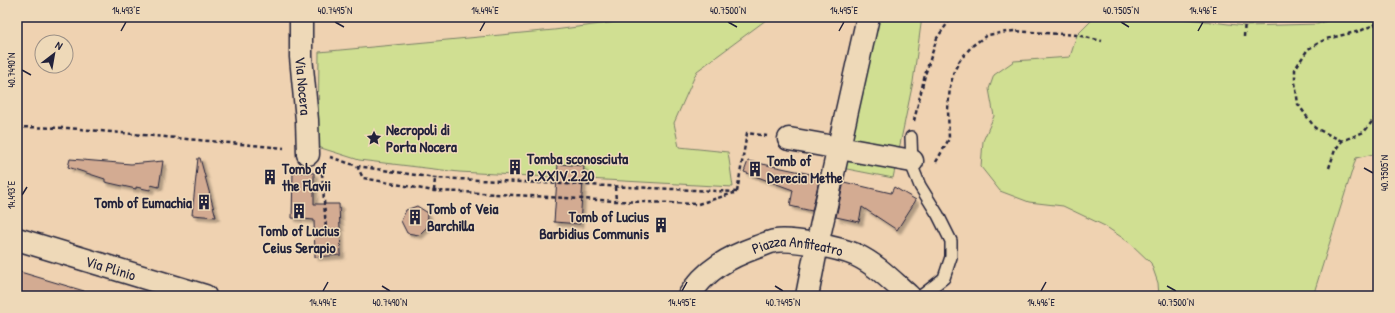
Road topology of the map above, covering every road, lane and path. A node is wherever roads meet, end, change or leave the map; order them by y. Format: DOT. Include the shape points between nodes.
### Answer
graph roads {
  1 [pos="300,17"];
  2 [pos="952,17"];
  3 [pos="1246,17"];
  4 [pos="867,19"];
  5 [pos="1378,23"];
  6 [pos="1244,37"];
  7 [pos="1102,41"];
  8 [pos="1378,114"];
  9 [pos="17,127"];
  10 [pos="761,135"];
  11 [pos="911,137"];
  12 [pos="789,139"];
  13 [pos="1342,141"];
  14 [pos="839,148"];
  15 [pos="314,154"];
  16 [pos="912,161"];
  17 [pos="357,166"];
  18 [pos="933,167"];
  19 [pos="1329,168"];
  20 [pos="435,178"];
  21 [pos="615,187"];
  22 [pos="434,192"];
  23 [pos="737,192"];
  24 [pos="616,201"];
  25 [pos="326,229"];
  26 [pos="17,238"];
  27 [pos="817,245"];
  28 [pos="205,296"];
  29 [pos="689,296"];
  30 [pos="807,296"];
  31 [pos="909,296"];
  32 [pos="921,296"];
  1 -- 15 [label="street, Via Nocera" via="307,120"];
  2 -- 11 [label="path" via="937,38 925,75"];
  3 -- 6 [label="path"];
  4 -- 14 [label="street"];
  5 -- 13 [label="path" via="1360,31 1326,39 1308,49 1295,69 1298,104 1315,128"];
  7 -- 18 [label="path" via="1077,35 1014,31 987,35 972,46 954,71 948,108 948,139"];
  8 -- 13 [label="path" via="1364,132"];
  9 -- 15 [label="path" via="68,128 295,149"];
  10 -- 23 [label="path" via="747,133"];
  11 -- 16 [label="lane"];
  12 -- 14 [label="street"];
  13 -- 19 [label="path" via="1335,150"];
  14 -- 16 [label="street"];
  14 -- 27 [label="street"];
  15 -- 17 [label="path"];
  15 -- 25 [label="path" via="322,173"];
  16 -- 32 [label="lane" via="920,186 951,241 951,257 944,278"];
  17 -- 20 [label="path"];
  17 -- 22 [label="path" via="363,178"];
  20 -- 21 [label="path"];
  20 -- 22 [label="path"];
  21 -- 23 [label="path"];
  21 -- 24 [label="path"];
  22 -- 24 [label="path"];
  23 -- 24 [label="path" via="698,204"];
  26 -- 28 [label="street, Via Plinio"];
  27 -- 29 [label="street, Piazza Anfiteatro" via="775,241 743,252 715,267"];
  27 -- 30 [label="street"];
  27 -- 31 [label="street, Piazza Anfiteatro" via="855,255 880,270"];
}
